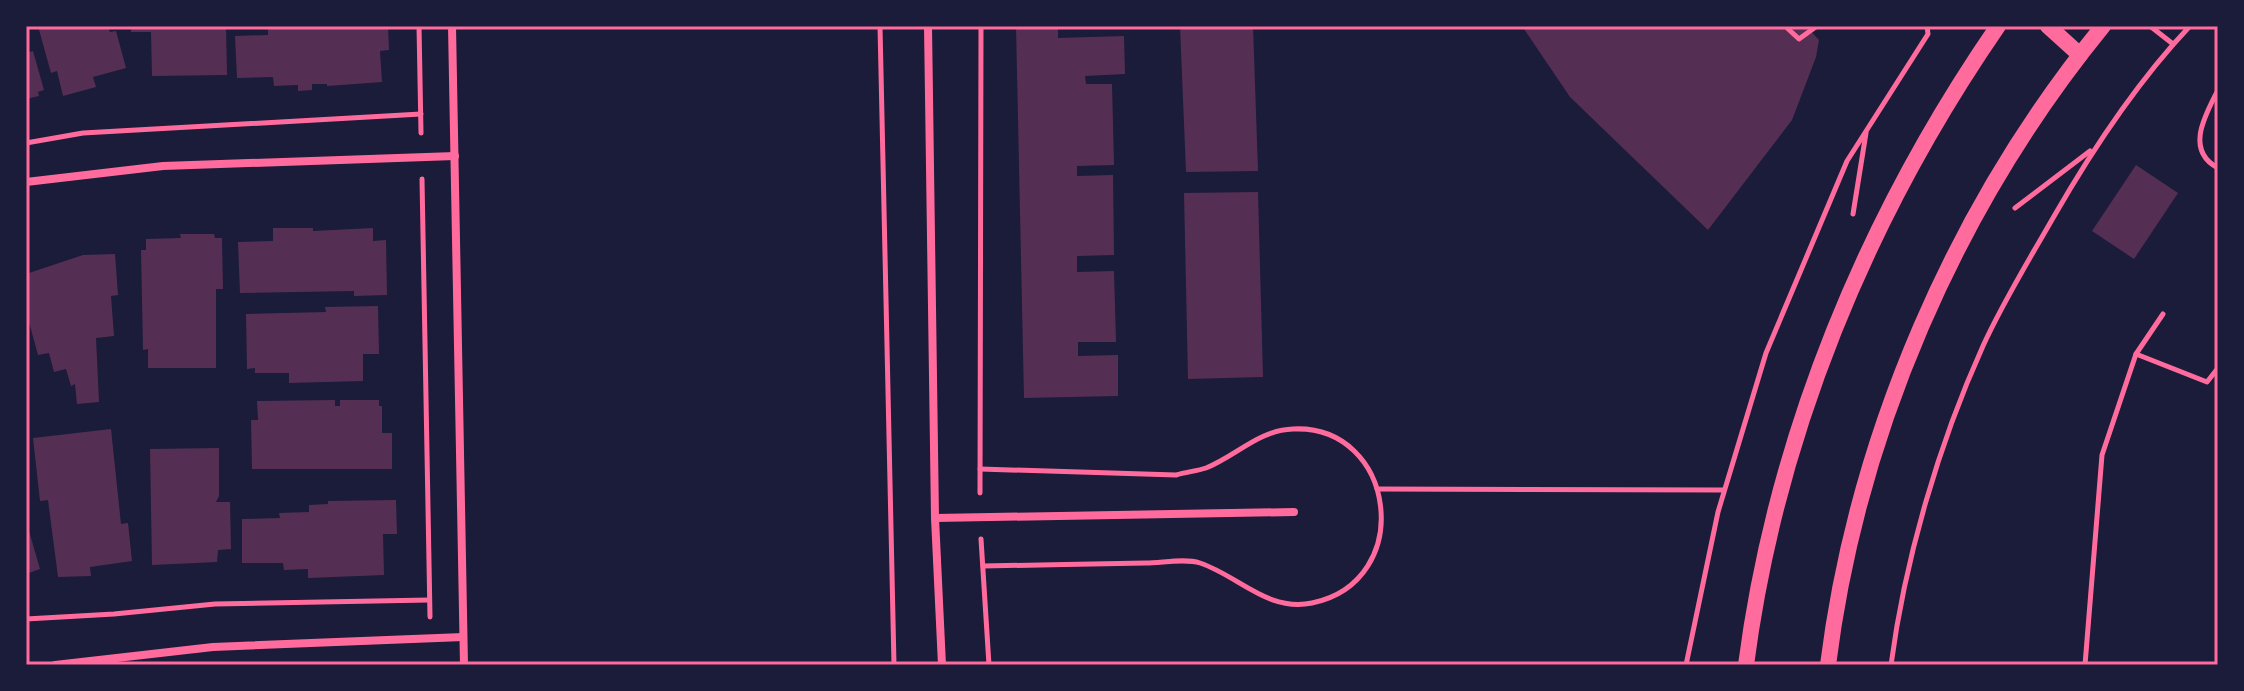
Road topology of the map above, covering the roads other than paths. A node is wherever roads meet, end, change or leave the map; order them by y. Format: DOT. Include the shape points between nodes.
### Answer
graph roads {
  1 [pos="452,26"];
  2 [pos="928,26"];
  3 [pos="1998,26"];
  4 [pos="2048,26"];
  5 [pos="2103,26"];
  6 [pos="2080,55"];
  7 [pos="455,156"];
  8 [pos="26,182"];
  9 [pos="1294,512"];
  10 [pos="935,518"];
  11 [pos="463,637"];
  12 [pos="55,665"];
  13 [pos="464,665"];
  14 [pos="942,665"];
  15 [pos="1746,665"];
  16 [pos="1828,665"];
  1 -- 7 [label="street"];
  2 -- 10 [label="street"];
  3 -- 15 [label="main road" via="1914,162 1834,326 1791,447 1753,610"];
  4 -- 6 [label="main road"];
  5 -- 6 [label="main road"];
  6 -- 16 [label="main road" via="2015,150 1956,252 1910,353 1868,470 1835,606"];
  7 -- 8 [label="street" via="163,166"];
  7 -- 11 [label="street"];
  9 -- 10 [label="street"];
  10 -- 14 [label="street"];
  11 -- 12 [label="street" via="213,647"];
  11 -- 13 [label="street"];
}
